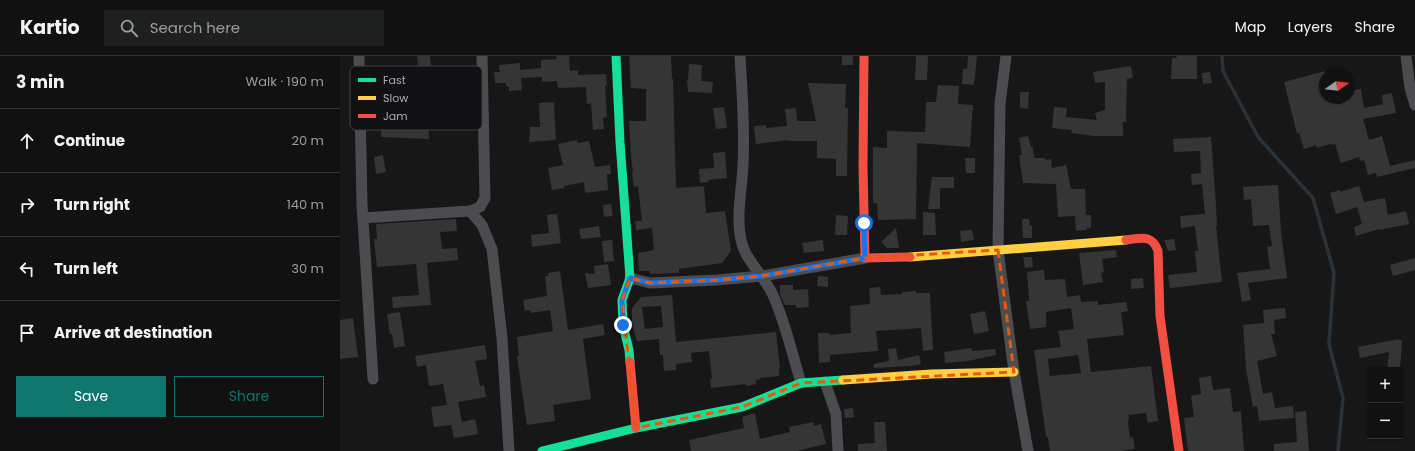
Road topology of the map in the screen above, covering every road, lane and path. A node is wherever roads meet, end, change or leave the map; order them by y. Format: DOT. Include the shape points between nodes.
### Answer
graph roads {
  1 [pos="359,56"];
  2 [pos="482,56"];
  3 [pos="616,56"];
  4 [pos="740,56"];
  5 [pos="864,56"];
  6 [pos="1006,56"];
  7 [pos="1406,56"];
  8 [pos="359,66"];
  9 [pos="1415,105"];
  10 [pos="361,130"];
  11 [pos="470,211"];
  12 [pos="363,218"];
  13 [pos="998,250"];
  14 [pos="865,258"];
  15 [pos="762,276"];
  16 [pos="630,278"];
  17 [pos="1014,372"];
  18 [pos="373,379"];
  19 [pos="825,382"];
  20 [pos="801,383"];
  21 [pos="636,428"];
  22 [pos="509,451"];
  23 [pos="542,451"];
  24 [pos="838,451"];
  25 [pos="1028,451"];
  26 [pos="1179,451"];
  1 -- 8 [label="street"];
  2 -- 11 [label="street" via="485,198 480,206"];
  3 -- 16 [label="street"];
  4 -- 15 [label="street" via="744,137 739,221 744,251"];
  5 -- 14 [label="street"];
  6 -- 13 [label="street" via="1000,104"];
  7 -- 9 [label="street"];
  10 -- 12 [label="street"];
  11 -- 12 [label="street"];
  11 -- 22 [label="street" via="482,225 492,249 502,338"];
  12 -- 18 [label="street"];
  13 -- 14 [label="street"];
  13 -- 17 [label="street"];
  13 -- 26 [label="street" via="1147,238 1153,240 1158,251 1161,322"];
  14 -- 15 [label="street"];
  15 -- 16 [label="street" via="650,283"];
  15 -- 20 [label="street" via="772,293"];
  16 -- 21 [label="street" via="622,300"];
  17 -- 19 [label="street" via="931,374"];
  17 -- 25 [label="street"];
  19 -- 20 [label="street"];
  19 -- 24 [label="street" via="836,414"];
  20 -- 21 [label="street" via="742,406"];
  21 -- 23 [label="street"];
}
